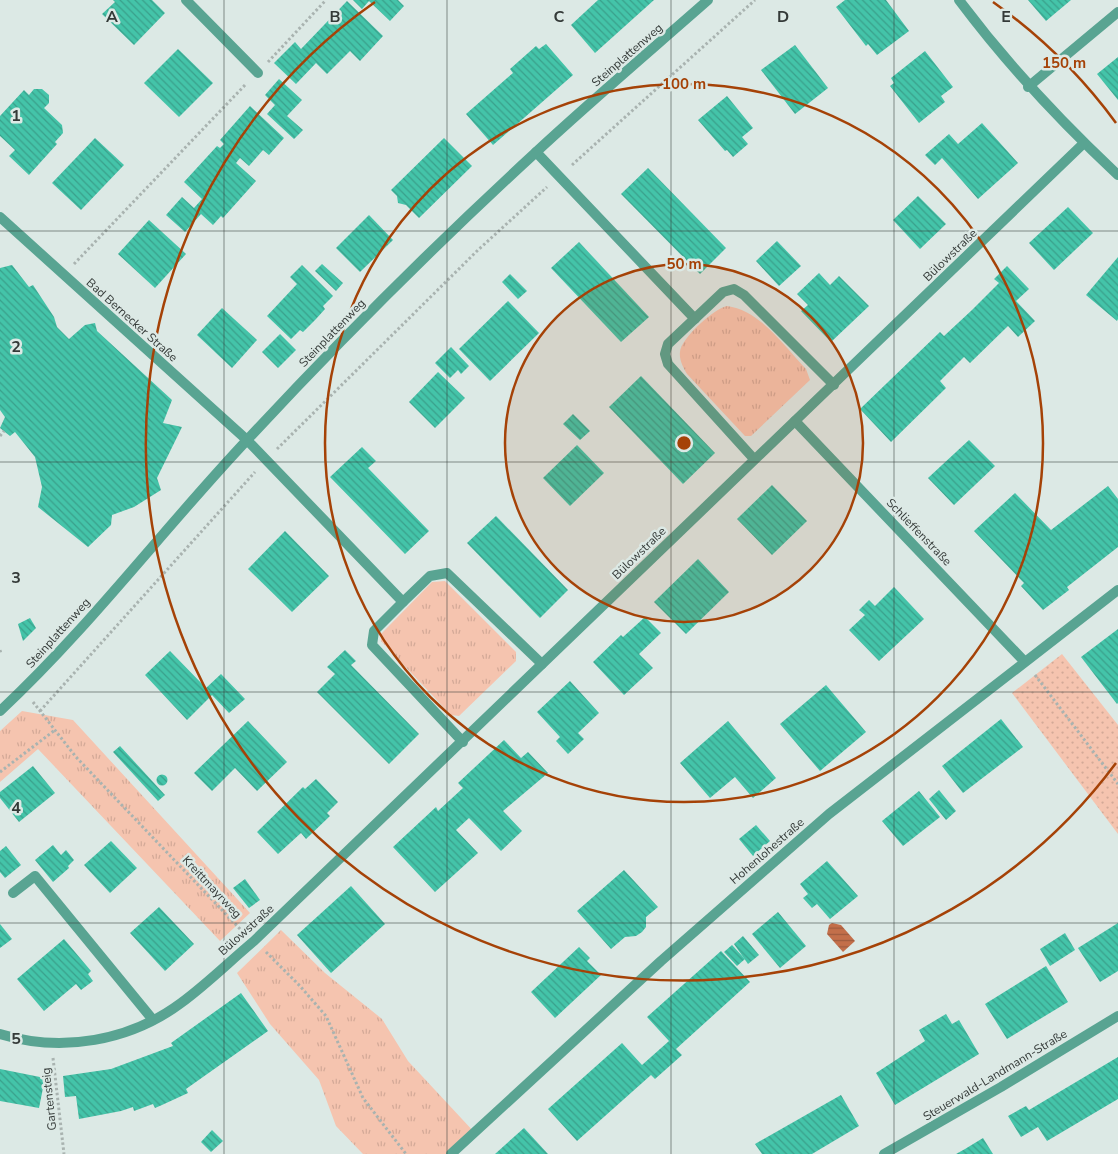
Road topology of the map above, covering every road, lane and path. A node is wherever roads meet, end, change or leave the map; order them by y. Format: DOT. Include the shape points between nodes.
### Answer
graph roads {
  1 [pos="186,0"];
  2 [pos="326,0"];
  3 [pos="708,0"];
  4 [pos="755,0"];
  5 [pos="959,0"];
  6 [pos="1118,12"];
  7 [pos="278,52"];
  8 [pos="258,72"];
  9 [pos="1028,87"];
  10 [pos="1084,143"];
  11 [pos="536,152"];
  12 [pos="1118,174"];
  13 [pos="559,176"];
  14 [pos="0,217"];
  15 [pos="64,275"];
  16 [pos="695,319"];
  17 [pos="834,385"];
  18 [pos="795,421"];
  19 [pos="4,431"];
  20 [pos="0,436"];
  21 [pos="247,440"];
  22 [pos="754,459"];
  23 [pos="266,460"];
  24 [pos="1118,590"];
  25 [pos="403,602"];
  26 [pos="1024,661"];
  27 [pos="542,664"];
  28 [pos="23,689"];
  29 [pos="0,711"];
  30 [pos="40,711"];
  31 [pos="55,730"];
  32 [pos="463,742"];
  33 [pos="0,772"];
  34 [pos="1118,784"];
  35 [pos="13,893"];
  36 [pos="254,941"];
  37 [pos="1118,1016"];
  38 [pos="153,1020"];
  39 [pos="0,1034"];
  40 [pos="52,1043"];
  41 [pos="64,1154"];
  42 [pos="406,1154"];
  43 [pos="452,1154"];
  44 [pos="884,1154"];
  1 -- 8 [label="street"];
  2 -- 7 [label="path"];
  3 -- 11 [label="street, Steinplattenweg"];
  4 -- 13 [label="path"];
  5 -- 9 [label="street"];
  6 -- 9 [label="street"];
  8 -- 15 [label="path"];
  9 -- 10 [label="street"];
  10 -- 12 [label="street"];
  10 -- 17 [label="street, Bülowstraße"];
  11 -- 13 [label="street"];
  11 -- 21 [label="street, Steinplattenweg" via="385,297"];
  13 -- 16 [label="street"];
  13 -- 23 [label="path" via="464,263"];
  14 -- 15 [label="street, Bad Bernecker Straße"];
  15 -- 21 [label="street, Bad Bernecker Straße"];
  16 -- 17 [label="street" via="723,292 734,290 744,295"];
  16 -- 22 [label="street" via="668,344 664,354 668,364"];
  17 -- 18 [label="street, Bülowstraße"];
  18 -- 22 [label="street, Bülowstraße"];
  18 -- 26 [label="street, Schlieffenstraße"];
  19 -- 20 [label="path"];
  21 -- 23 [label="street"];
  21 -- 28 [label="street, Steinplattenweg"];
  22 -- 27 [label="street, Bülowstraße"];
  23 -- 25 [label="street"];
  23 -- 30 [label="path"];
  24 -- 26 [label="street, Hohenlohestraße"];
  25 -- 27 [label="street" via="430,576 447,573"];
  25 -- 32 [label="street" via="374,631 372,645"];
  26 -- 34 [label="path"];
  26 -- 43 [label="street, Hohenlohestraße" via="828,814 661,961"];
  27 -- 32 [label="street, Bülowstraße"];
  28 -- 29 [label="street, Steinplattenweg"];
  28 -- 30 [label="path, Kreittmayrweg"];
  30 -- 31 [label="path, Kreittmayrweg"];
  31 -- 33 [label="path"];
  31 -- 36 [label="path, Kreittmayrweg" via="76,757 232,922"];
  32 -- 36 [label="street, Bülowstraße"];
  35 -- 38 [label="street" via="35,876"];
  36 -- 38 [label="street, Bülowstraße" via="181,1003"];
  36 -- 42 [label="path, Kreittmayrweg" via="326,1016 363,1098"];
  37 -- 44 [label="street, Steuerwald-Landmann-Straße"];
  38 -- 40 [label="street, Bülowstraße" via="114,1036 88,1042"];
  39 -- 40 [label="street, Bülowstraße" via="20,1040"];
  40 -- 41 [label="path, Gartensteig"];
}
